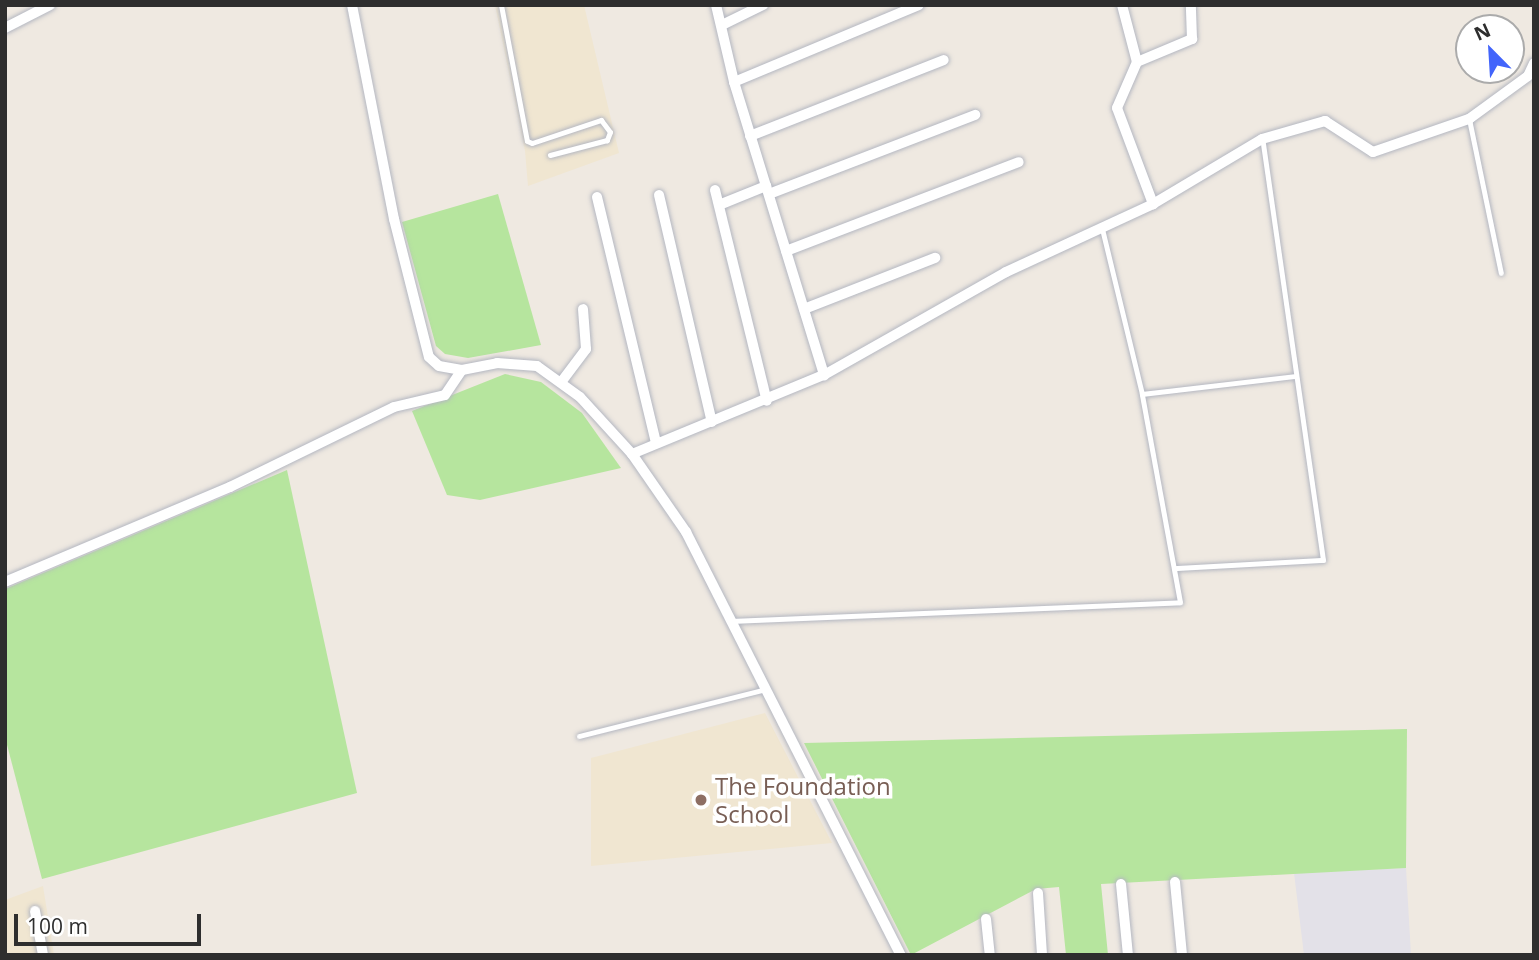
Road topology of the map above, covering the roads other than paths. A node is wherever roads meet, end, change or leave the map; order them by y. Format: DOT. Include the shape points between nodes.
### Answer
graph roads {
  1 [pos="50,5"];
  2 [pos="352,5"];
  3 [pos="501,5"];
  4 [pos="716,5"];
  5 [pos="763,5"];
  6 [pos="919,5"];
  7 [pos="1122,5"];
  8 [pos="1191,5"];
  9 [pos="722,25"];
  10 [pos="5,28"];
  11 [pos="944,60"];
  12 [pos="1137,62"];
  13 [pos="1534,63"];
  14 [pos="734,82"];
  15 [pos="975,115"];
  16 [pos="1469,119"];
  17 [pos="750,136"];
  18 [pos="1262,139"];
  19 [pos="550,155"];
  20 [pos="1019,162"];
  21 [pos="715,190"];
  22 [pos="768,190"];
  23 [pos="659,195"];
  24 [pos="597,198"];
  25 [pos="1153,204"];
  26 [pos="719,205"];
  27 [pos="1102,229"];
  28 [pos="786,251"];
  29 [pos="935,258"];
  30 [pos="1501,273"];
  31 [pos="583,309"];
  32 [pos="804,309"];
  33 [pos="462,370"];
  34 [pos="824,375"];
  35 [pos="1296,376"];
  36 [pos="562,381"];
  37 [pos="1142,394"];
  38 [pos="767,401"];
  39 [pos="712,422"];
  40 [pos="656,442"];
  41 [pos="632,454"];
  42 [pos="1175,568"];
  43 [pos="5,582"];
  44 [pos="731,621"];
  45 [pos="766,689"];
  46 [pos="579,736"];
  47 [pos="1175,882"];
  48 [pos="1121,884"];
  49 [pos="1038,893"];
  50 [pos="35,911"];
  51 [pos="986,919"];
  52 [pos="43,955"];
  53 [pos="901,955"];
  54 [pos="990,955"];
  55 [pos="1042,955"];
  56 [pos="1128,955"];
  57 [pos="1182,955"];
  1 -- 10 [label="street"];
  2 -- 33 [label="street" via="394,219 429,357 439,366"];
  3 -- 19 [label="lane" via="527,141 601,120 610,132 607,140"];
  4 -- 9 [label="street"];
  5 -- 9 [label="street"];
  6 -- 14 [label="street"];
  7 -- 12 [label="street"];
  8 -- 12 [label="street" via="1192,39"];
  9 -- 14 [label="street"];
  11 -- 17 [label="street"];
  12 -- 25 [label="street" via="1117,108"];
  13 -- 16 [label="street" via="1528,76"];
  14 -- 17 [label="street"];
  15 -- 22 [label="street"];
  16 -- 18 [label="street" via="1373,152 1325,121"];
  16 -- 30 [label="lane"];
  17 -- 22 [label="street"];
  18 -- 25 [label="street"];
  18 -- 35 [label="lane"];
  20 -- 28 [label="street"];
  21 -- 26 [label="street"];
  22 -- 26 [label="street"];
  22 -- 28 [label="street"];
  23 -- 39 [label="street"];
  24 -- 40 [label="street"];
  25 -- 27 [label="street"];
  26 -- 38 [label="street"];
  27 -- 34 [label="street" via="1006,272"];
  27 -- 37 [label="lane"];
  28 -- 32 [label="street"];
  29 -- 32 [label="street"];
  31 -- 36 [label="street" via="586,349"];
  32 -- 34 [label="street"];
  33 -- 36 [label="street" via="520,363 537,366"];
  33 -- 43 [label="street" via="445,395 394,407 230,487"];
  34 -- 38 [label="street"];
  35 -- 37 [label="lane"];
  35 -- 42 [label="lane" via="1323,560"];
  36 -- 41 [label="street"];
  37 -- 42 [label="lane"];
  38 -- 39 [label="street"];
  39 -- 40 [label="street"];
  40 -- 41 [label="street"];
  41 -- 44 [label="street" via="686,532"];
  42 -- 44 [label="lane" via="1181,600 1175,605"];
  44 -- 45 [label="street"];
  45 -- 46 [label="lane"];
  45 -- 53 [label="street"];
  47 -- 57 [label="street"];
  48 -- 56 [label="street"];
  49 -- 55 [label="street"];
  50 -- 52 [label="street"];
  51 -- 54 [label="street"];
}
